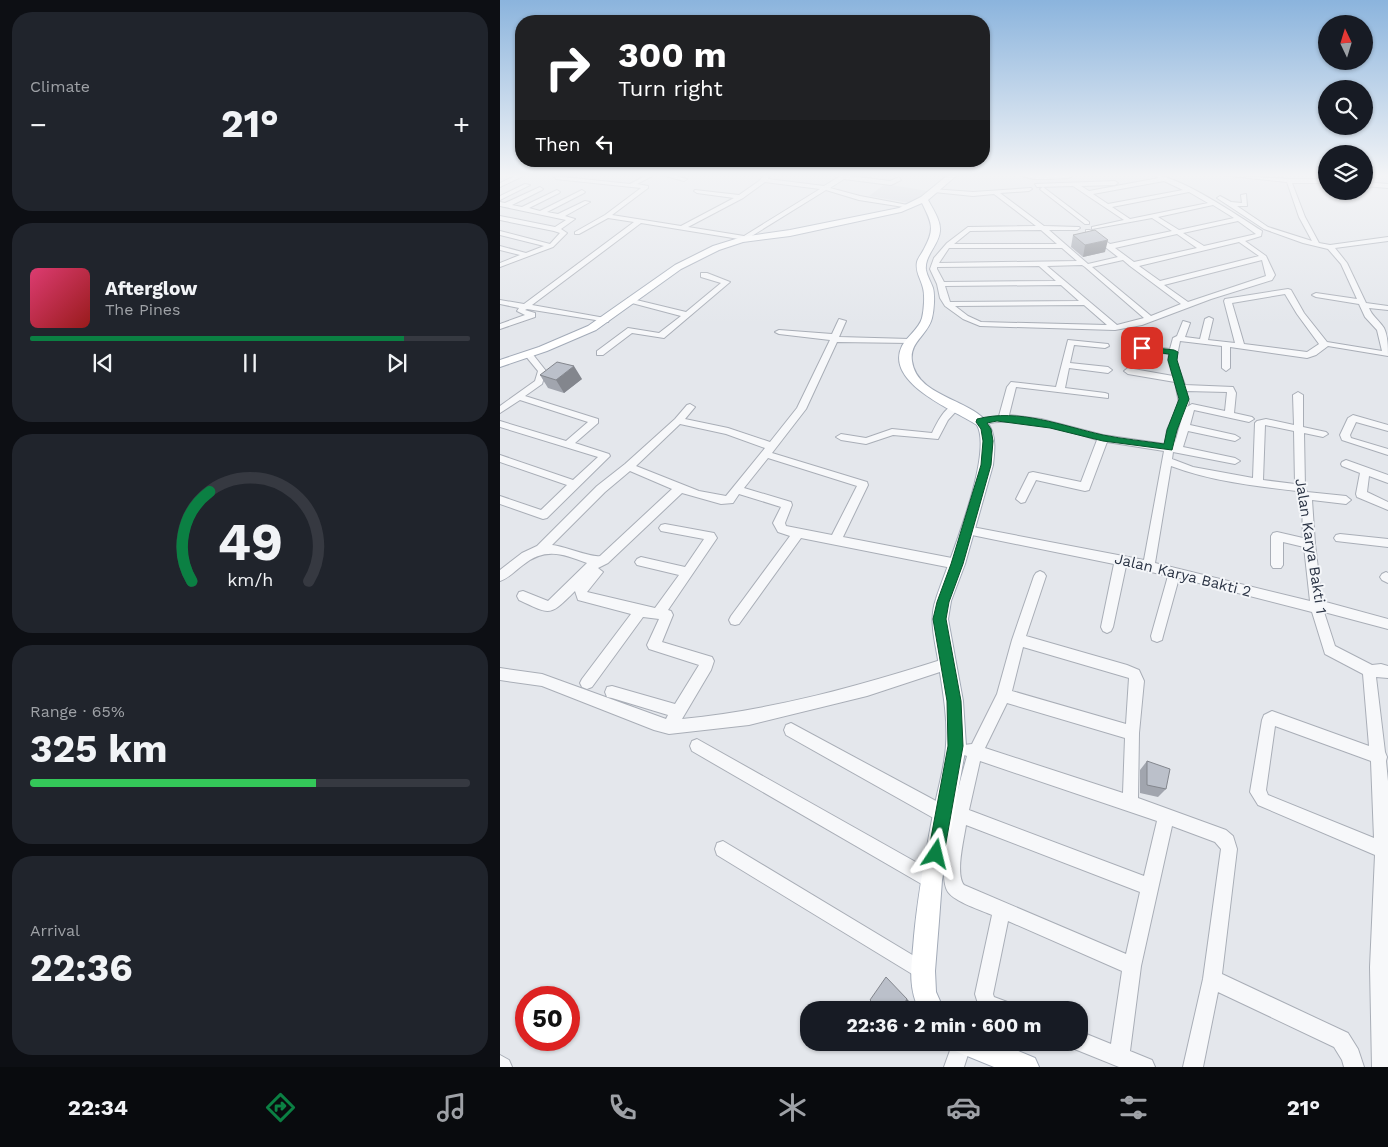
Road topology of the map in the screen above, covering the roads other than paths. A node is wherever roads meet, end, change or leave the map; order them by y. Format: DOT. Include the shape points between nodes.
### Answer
graph roads {
  1 [pos="512,225"];
  2 [pos="532,225"];
  3 [pos="563,225"];
  4 [pos="591,225"];
  5 [pos="635,225"];
  6 [pos="655,225"];
  7 [pos="687,225"];
  8 [pos="766,225"];
  9 [pos="826,225"];
  10 [pos="936,225"];
  11 [pos="1038,225"];
  12 [pos="1086,225"];
  13 [pos="1104,225"];
  14 [pos="1167,225"];
  15 [pos="1212,225"];
  16 [pos="1247,225"];
  17 [pos="1261,225"];
  18 [pos="1306,225"];
  19 [pos="1078,226"];
  20 [pos="1089,227"];
  21 [pos="1042,228"];
  22 [pos="556,229"];
  23 [pos="680,229"];
  24 [pos="500,232"];
  25 [pos="577,232"];
  26 [pos="1178,232"];
  27 [pos="743,239"];
  28 [pos="1388,239"];
  29 [pos="1240,240"];
  30 [pos="1317,245"];
  31 [pos="551,246"];
  32 [pos="948,246"];
  33 [pos="1061,246"];
  34 [pos="1108,247"];
  35 [pos="1330,247"];
  36 [pos="500,248"];
  37 [pos="1202,248"];
  38 [pos="529,256"];
  39 [pos="1264,257"];
  40 [pos="1123,258"];
  41 [pos="501,264"];
  42 [pos="1042,264"];
  43 [pos="1086,264"];
  44 [pos="934,265"];
  45 [pos="1132,265"];
  46 [pos="704,275"];
  47 [pos="1063,283"];
  48 [pos="941,284"];
  49 [pos="1158,284"];
  50 [pos="1316,295"];
  51 [pos="631,300"];
  52 [pos="500,302"];
  53 [pos="1086,303"];
  54 [pos="1363,303"];
  55 [pos="948,304"];
  56 [pos="1187,305"];
  57 [pos="500,307"];
  58 [pos="523,308"];
  59 [pos="1388,308"];
  60 [pos="687,315"];
  61 [pos="1150,319"];
  62 [pos="1209,319"];
  63 [pos="605,320"];
  64 [pos="842,321"];
  65 [pos="1186,323"];
  66 [pos="500,327"];
  67 [pos="1115,328"];
  68 [pos="779,332"];
  69 [pos="1181,337"];
  70 [pos="833,338"];
  71 [pos="1204,340"];
  72 [pos="910,341"];
  73 [pos="1226,344"];
  74 [pos="1324,344"];
  75 [pos="1105,346"];
  76 [pos="1126,346"];
  77 [pos="1240,346"];
  78 [pos="600,352"];
  79 [pos="1174,352"];
  80 [pos="528,354"];
  81 [pos="1388,354"];
  82 [pos="500,364"];
  83 [pos="1065,365"];
  84 [pos="1226,368"];
  85 [pos="1108,370"];
  86 [pos="1128,371"];
  87 [pos="1180,384"];
  88 [pos="1060,390"];
  89 [pos="1298,395"];
  90 [pos="1105,396"];
  91 [pos="519,397"];
  92 [pos="690,407"];
  93 [pos="955,407"];
  94 [pos="500,410"];
  95 [pos="1229,414"];
  96 [pos="1002,419"];
  97 [pos="1249,419"];
  98 [pos="678,421"];
  99 [pos="981,422"];
  100 [pos="500,424"];
  101 [pos="1184,427"];
  102 [pos="1298,428"];
  103 [pos="1388,428"];
  104 [pos="1323,434"];
  105 [pos="842,437"];
  106 [pos="1103,438"];
  107 [pos="1235,438"];
  108 [pos="567,445"];
  109 [pos="1173,449"];
  110 [pos="768,450"];
  111 [pos="1388,452"];
  112 [pos="500,458"];
  113 [pos="1166,461"];
  114 [pos="1235,461"];
  115 [pos="1346,464"];
  116 [pos="629,467"];
  117 [pos="1365,471"];
  118 [pos="1388,479"];
  119 [pos="1258,483"];
  120 [pos="575,484"];
  121 [pos="681,487"];
  122 [pos="737,490"];
  123 [pos="1302,492"];
  124 [pos="1021,499"];
  125 [pos="500,500"];
  126 [pos="1346,500"];
  127 [pos="1388,506"];
  128 [pos="665,528"];
  129 [pos="967,530"];
  130 [pos="796,533"];
  131 [pos="1340,538"];
  132 [pos="836,539"];
  133 [pos="1388,543"];
  134 [pos="1310,544"];
  135 [pos="542,548"];
  136 [pos="1121,560"];
  137 [pos="641,562"];
  138 [pos="957,564"];
  139 [pos="1277,565"];
  140 [pos="1149,566"];
  141 [pos="597,567"];
  142 [pos="688,572"];
  143 [pos="1175,572"];
  144 [pos="500,576"];
  145 [pos="1040,576"];
  146 [pos="523,596"];
  147 [pos="1317,606"];
  148 [pos="640,611"];
  149 [pos="659,613"];
  150 [pos="735,620"];
  151 [pos="1388,624"];
  152 [pos="1107,627"];
  153 [pos="1157,636"];
  154 [pos="1018,640"];
  155 [pos="948,664"];
  156 [pos="1370,672"];
  157 [pos="1388,672"];
  158 [pos="500,674"];
  159 [pos="587,683"];
  160 [pos="612,692"];
  161 [pos="1004,695"];
  162 [pos="678,711"];
  163 [pos="669,727"];
  164 [pos="791,730"];
  165 [pos="1132,733"];
  166 [pos="697,746"];
  167 [pos="956,746"];
  168 [pos="975,752"];
  169 [pos="1380,758"];
  170 [pos="1385,788"];
  171 [pos="1130,803"];
  172 [pos="943,814"];
  173 [pos="960,815"];
  174 [pos="1166,816"];
  175 [pos="723,849"];
  176 [pos="1383,850"];
  177 [pos="931,880"];
  178 [pos="1385,883"];
  179 [pos="1150,887"];
  180 [pos="1002,910"];
  181 [pos="1132,966"];
  182 [pos="923,971"];
  183 [pos="1212,979"];
  184 [pos="928,1001"];
  185 [pos="986,1001"];
  186 [pos="1088,1045"];
  187 [pos="960,1051"];
  188 [pos="986,1051"];
  189 [pos="1119,1057"];
  190 [pos="954,1067"];
  191 [pos="1026,1067"];
  192 [pos="1145,1067"];
  193 [pos="1193,1067"];
  194 [pos="1354,1067"];
  195 [pos="1382,1067"];
  1 -- 24 [label="street"];
  2 -- 22 [label="street"];
  3 -- 22 [label="street"];
  4 -- 25 [label="street"];
  5 -- 58 [label="street"];
  6 -- 23 [label="street"];
  7 -- 23 [label="street"];
  8 -- 27 [label="street"];
  9 -- 27 [label="main road"];
  10 -- 72 [label="main road" via="937,232 921,266 929,290 927,318"];
  11 -- 21 [label="street"];
  12 -- 20 [label="street"];
  13 -- 20 [label="street"];
  14 -- 26 [label="street"];
  15 -- 26 [label="street"];
  16 -- 29 [label="street" via="1261,234"];
  17 -- 30 [label="street" via="1293,239"];
  18 -- 30 [label="street"];
  19 -- 20 [label="street"];
  19 -- 21 [label="street"];
  20 -- 34 [label="street"];
  21 -- 32 [label="street" via="970,228"];
  21 -- 33 [label="street"];
  22 -- 31 [label="street" via="564,233"];
  23 -- 27 [label="street"];
  24 -- 31 [label="street"];
  26 -- 34 [label="street"];
  26 -- 37 [label="street"];
  27 -- 51 [label="main road" via="693,258"];
  28 -- 35 [label="street"];
  29 -- 37 [label="street"];
  29 -- 39 [label="street"];
  30 -- 35 [label="street"];
  31 -- 38 [label="street"];
  32 -- 33 [label="street"];
  32 -- 44 [label="street"];
  33 -- 43 [label="street"];
  34 -- 40 [label="street"];
  35 -- 54 [label="street" via="1344,263"];
  36 -- 38 [label="street"];
  37 -- 45 [label="street"];
  38 -- 41 [label="street"];
  39 -- 49 [label="street"];
  39 -- 56 [label="street" via="1269,278"];
  40 -- 43 [label="street"];
  40 -- 45 [label="street"];
  42 -- 43 [label="street"];
  42 -- 44 [label="street"];
  42 -- 47 [label="street"];
  43 -- 61 [label="street"];
  44 -- 48 [label="street"];
  45 -- 49 [label="street"];
  46 -- 60 [label="street" via="726,282"];
  47 -- 48 [label="street"];
  47 -- 53 [label="street"];
  48 -- 55 [label="street"];
  49 -- 56 [label="street"];
  50 -- 54 [label="street"];
  51 -- 60 [label="street"];
  51 -- 63 [label="main road"];
  52 -- 58 [label="street"];
  53 -- 55 [label="street"];
  53 -- 67 [label="street"];
  54 -- 59 [label="street"];
  54 -- 81 [label="street" via="1368,315 1381,329"];
  55 -- 67 [label="street" via="971,321 988,325"];
  56 -- 61 [label="street"];
  57 -- 66 [label="street" via="532,315"];
  58 -- 63 [label="street"];
  60 -- 78 [label="street" via="663,336 631,330"];
  61 -- 67 [label="street"];
  62 -- 71 [label="street"];
  63 -- 80 [label="main road" via="582,333"];
  64 -- 70 [label="street"];
  65 -- 69 [label="street"];
  68 -- 70 [label="street"];
  69 -- 71 [label="street"];
  69 -- 79 [label="street" via="1177,338"];
  70 -- 72 [label="street"];
  70 -- 110 [label="street" via="801,409"];
  71 -- 73 [label="street"];
  72 -- 93 [label="main road" via="905,357 915,379 927,392"];
  73 -- 77 [label="street"];
  73 -- 84 [label="street"];
  74 -- 77 [label="street" via="1314,354 1307,355"];
  74 -- 77 [label="street" via="1285,291 1228,301"];
  74 -- 81 [label="street"];
  75 -- 83 [label="street" via="1071,342"];
  76 -- 79 [label="street"];
  79 -- 87 [label="street" via="1172,360"];
  80 -- 82 [label="main road"];
  80 -- 91 [label="street" via="540,366 541,378"];
  83 -- 85 [label="street"];
  83 -- 88 [label="street"];
  86 -- 87 [label="street"];
  87 -- 95 [label="street" via="1230,391"];
  87 -- 109 [label="street" via="1184,403 1172,430"];
  88 -- 90 [label="street"];
  88 -- 96 [label="street" via="1014,384"];
  89 -- 102 [label="street, Jalan Karya Bakti 1"];
  91 -- 94 [label="street"];
  91 -- 108 [label="street" via="595,420"];
  92 -- 98 [label="street"];
  93 -- 99 [label="main road"];
  93 -- 105 [label="street" via="944,419 935,438 892,432 866,441"];
  95 -- 97 [label="street"];
  95 -- 101 [label="street" via="1192,407"];
  96 -- 99 [label="street" via="990,418"];
  96 -- 106 [label="street" via="1050,424"];
  98 -- 110 [label="street" via="728,431"];
  98 -- 116 [label="street"];
  99 -- 129 [label="main road" via="986,429 989,448"];
  100 -- 108 [label="street"];
  101 -- 107 [label="street"];
  101 -- 109 [label="street"];
  102 -- 104 [label="street"];
  102 -- 119 [label="street" via="1260,423"];
  102 -- 123 [label="street, Jalan Karya Bakti 1"];
  103 -- 111 [label="street" via="1352,418 1345,435 1345,438"];
  106 -- 109 [label="street"];
  106 -- 124 [label="street" via="1085,487 1033,476"];
  108 -- 120 [label="street" via="605,456"];
  109 -- 113 [label="street"];
  109 -- 114 [label="street"];
  110 -- 122 [label="street"];
  110 -- 132 [label="street" via="863,485"];
  112 -- 120 [label="street"];
  113 -- 119 [label="street" via="1192,470"];
  113 -- 140 [label="street"];
  115 -- 117 [label="street"];
  116 -- 121 [label="street"];
  116 -- 135 [label="street" via="601,489"];
  117 -- 118 [label="street"];
  117 -- 127 [label="street" via="1360,494"];
  119 -- 123 [label="street"];
  120 -- 125 [label="street" via="543,515"];
  121 -- 122 [label="street" via="721,502 729,500"];
  121 -- 141 [label="street"];
  122 -- 130 [label="street" via="787,505 779,523 782,529"];
  123 -- 126 [label="street"];
  123 -- 134 [label="street, Jalan Karya Bakti 1" via="1308,507"];
  128 -- 142 [label="street" via="711,537"];
  129 -- 136 [label="street, Jalan Karya Bakti 2"];
  129 -- 138 [label="main road"];
  130 -- 132 [label="street"];
  130 -- 150 [label="street"];
  131 -- 133 [label="street"];
  132 -- 138 [label="street"];
  134 -- 139 [label="street" via="1276,536"];
  134 -- 147 [label="street, Jalan Karya Bakti 1"];
  135 -- 141 [label="street"];
  135 -- 144 [label="street"];
  136 -- 140 [label="street, Jalan Karya Bakti 2"];
  136 -- 152 [label="street"];
  137 -- 142 [label="street"];
  138 -- 155 [label="main road" via="940,619"];
  140 -- 143 [label="street, Jalan Karya Bakti 2"];
  141 -- 146 [label="street" via="552,606 547,607"];
  141 -- 148 [label="street" via="581,591 582,596"];
  142 -- 149 [label="street"];
  143 -- 147 [label="street, Jalan Karya Bakti 2"];
  143 -- 153 [label="street"];
  145 -- 154 [label="street"];
  147 -- 151 [label="street, Jalan Karya Bakti 2"];
  147 -- 156 [label="street, Jalan Karya Bakti 1" via="1330,650"];
  148 -- 149 [label="street"];
  148 -- 159 [label="street"];
  149 -- 162 [label="street" via="668,617 654,645 707,662"];
  154 -- 161 [label="street"];
  154 -- 165 [label="street" via="1134,674 1137,681"];
  155 -- 163 [label="street" via="886,685 802,707 722,722"];
  155 -- 167 [label="main road"];
  156 -- 157 [label="street"];
  156 -- 169 [label="street"];
  158 -- 163 [label="street" via="542,680"];
  160 -- 162 [label="street"];
  161 -- 165 [label="street"];
  161 -- 168 [label="street"];
  162 -- 163 [label="street"];
  164 -- 172 [label="street"];
  165 -- 171 [label="street"];
  166 -- 177 [label="street"];
  167 -- 168 [label="street"];
  167 -- 172 [label="main road"];
  168 -- 171 [label="street"];
  168 -- 173 [label="street"];
  169 -- 170 [label="street"];
  169 -- 176 [label="street" via="1272,718 1269,720 1258,792 1263,800"];
  170 -- 176 [label="street"];
  171 -- 174 [label="street"];
  172 -- 177 [label="main road"];
  173 -- 179 [label="street"];
  173 -- 180 [label="street" via="952,865 953,885 958,891"];
  174 -- 179 [label="street"];
  174 -- 183 [label="street" via="1220,836 1230,849"];
  175 -- 182 [label="street"];
  176 -- 178 [label="street"];
  177 -- 182 [label="main road"];
  178 -- 195 [label="street" via="1379,967"];
  179 -- 181 [label="street"];
  180 -- 181 [label="street"];
  180 -- 185 [label="street" via="984,994"];
  181 -- 189 [label="street"];
  182 -- 184 [label="main road"];
  183 -- 193 [label="street"];
  183 -- 194 [label="street" via="1341,1040"];
  186 -- 189 [label="street"];
  187 -- 190 [label="street"];
  188 -- 191 [label="main road"];
  189 -- 192 [label="street"];
}
